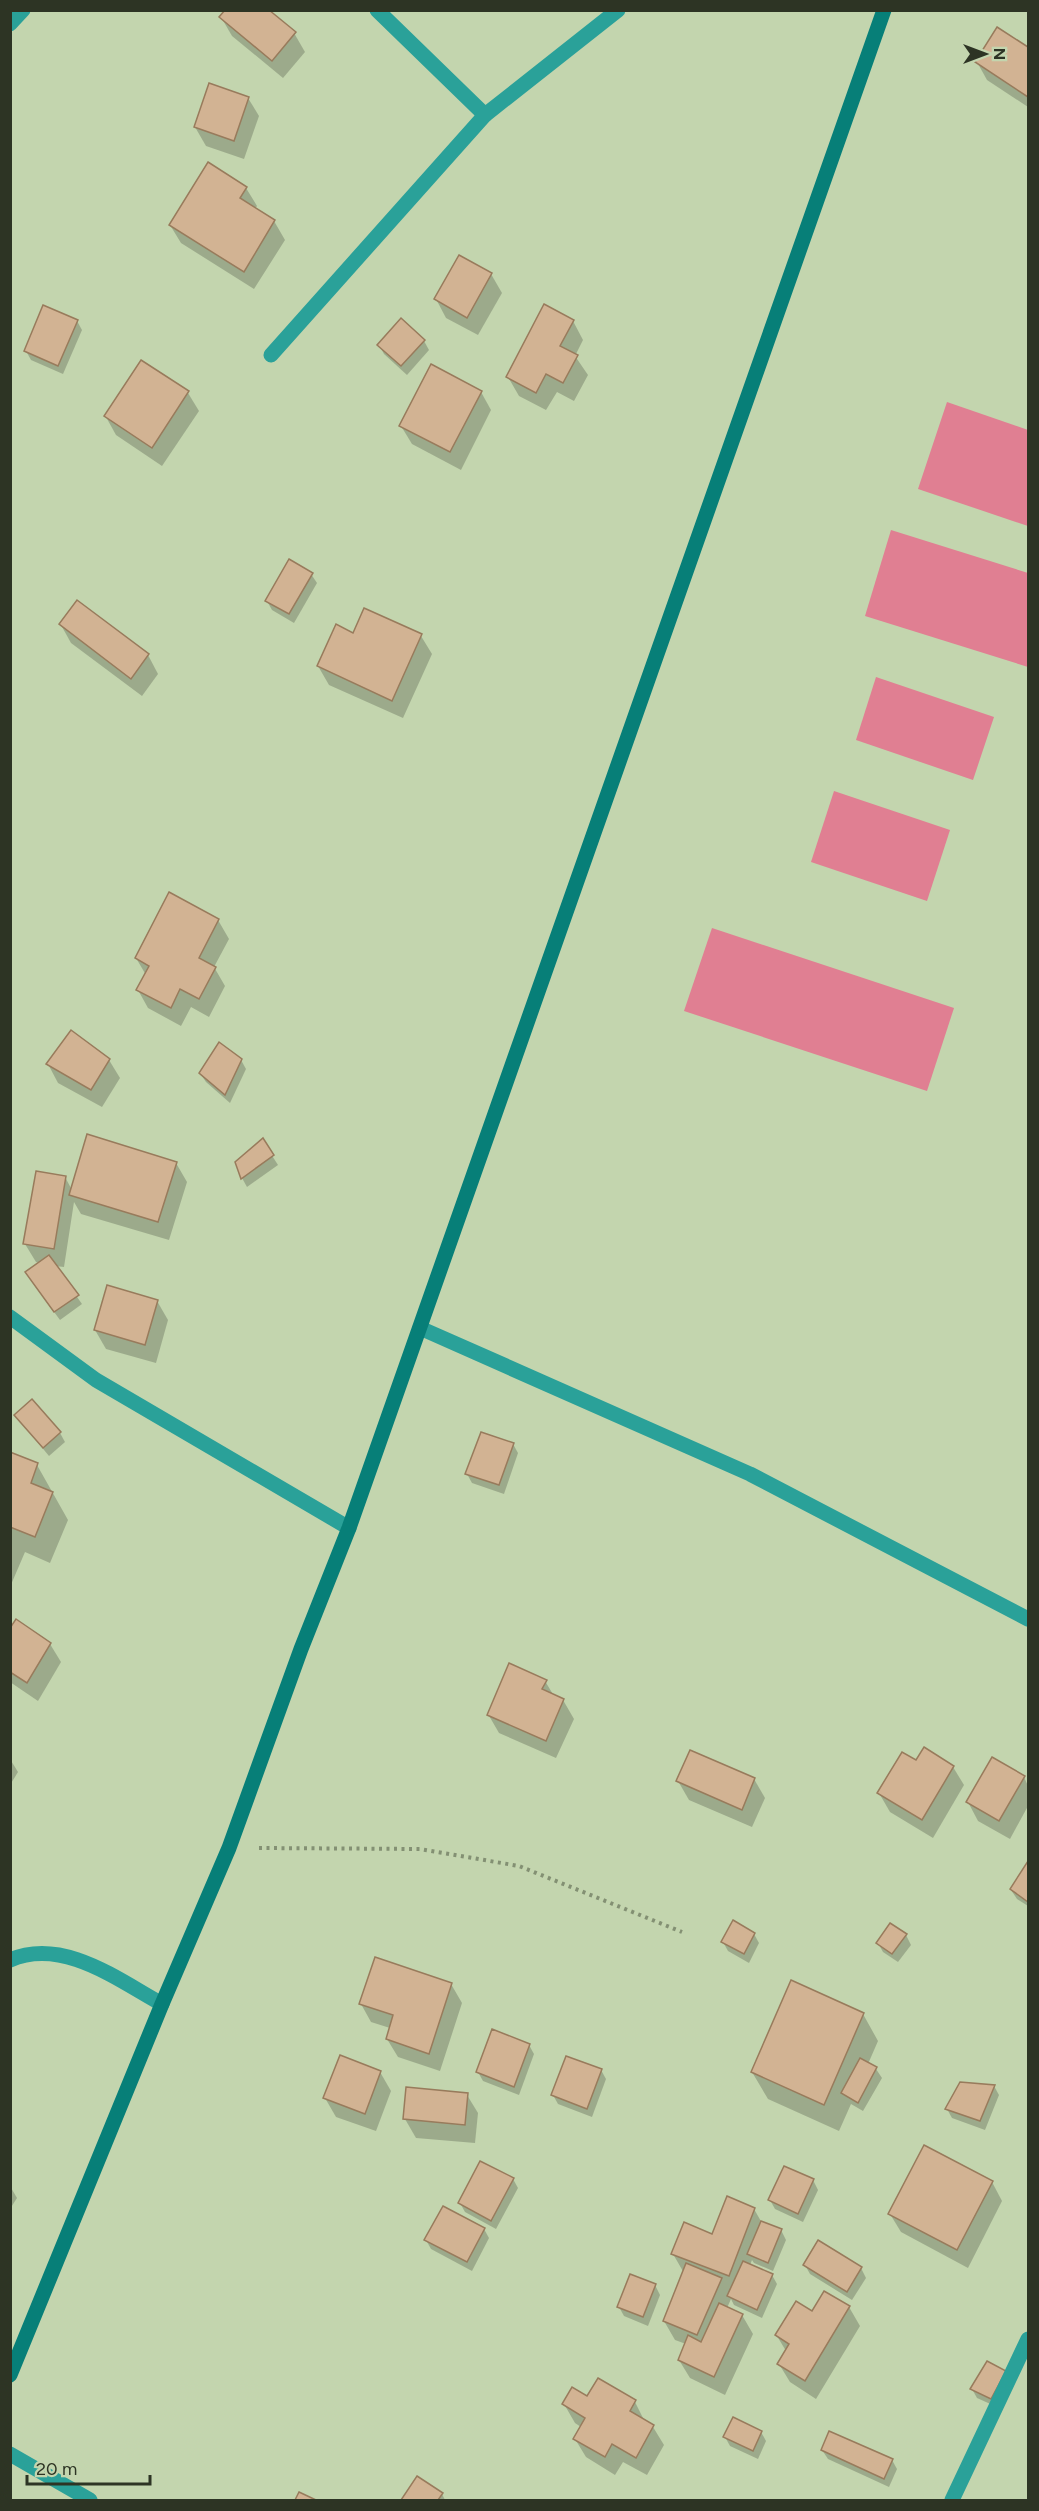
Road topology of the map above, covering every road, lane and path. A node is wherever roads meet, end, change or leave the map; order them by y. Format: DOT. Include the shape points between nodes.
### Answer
graph roads {
  1 [pos="23,10"];
  2 [pos="377,10"];
  3 [pos="618,10"];
  4 [pos="884,10"];
  5 [pos="10,24"];
  6 [pos="485,115"];
  7 [pos="271,355"];
  8 [pos="10,1317"];
  9 [pos="420,1328"];
  10 [pos="349,1528"];
  11 [pos="1029,1619"];
  12 [pos="229,1848"];
  13 [pos="682,1932"];
  14 [pos="10,1960"];
  15 [pos="162,2004"];
  16 [pos="1029,2339"];
  17 [pos="10,2375"];
  18 [pos="10,2454"];
  19 [pos="90,2500"];
  20 [pos="952,2500"];
  1 -- 5 [label="street"];
  2 -- 6 [label="street"];
  3 -- 6 [label="street"];
  4 -- 9 [label="main road"];
  6 -- 7 [label="street"];
  8 -- 10 [label="street" via="96,1380"];
  9 -- 10 [label="main road"];
  9 -- 11 [label="street" via="750,1474"];
  10 -- 12 [label="main road"];
  12 -- 13 [label="path" via="420,1850 519,1866"];
  12 -- 15 [label="main road"];
  14 -- 15 [label="street" via="30,1955 79,1959"];
  15 -- 17 [label="main road"];
  16 -- 20 [label="street"];
  18 -- 19 [label="street"];
}
